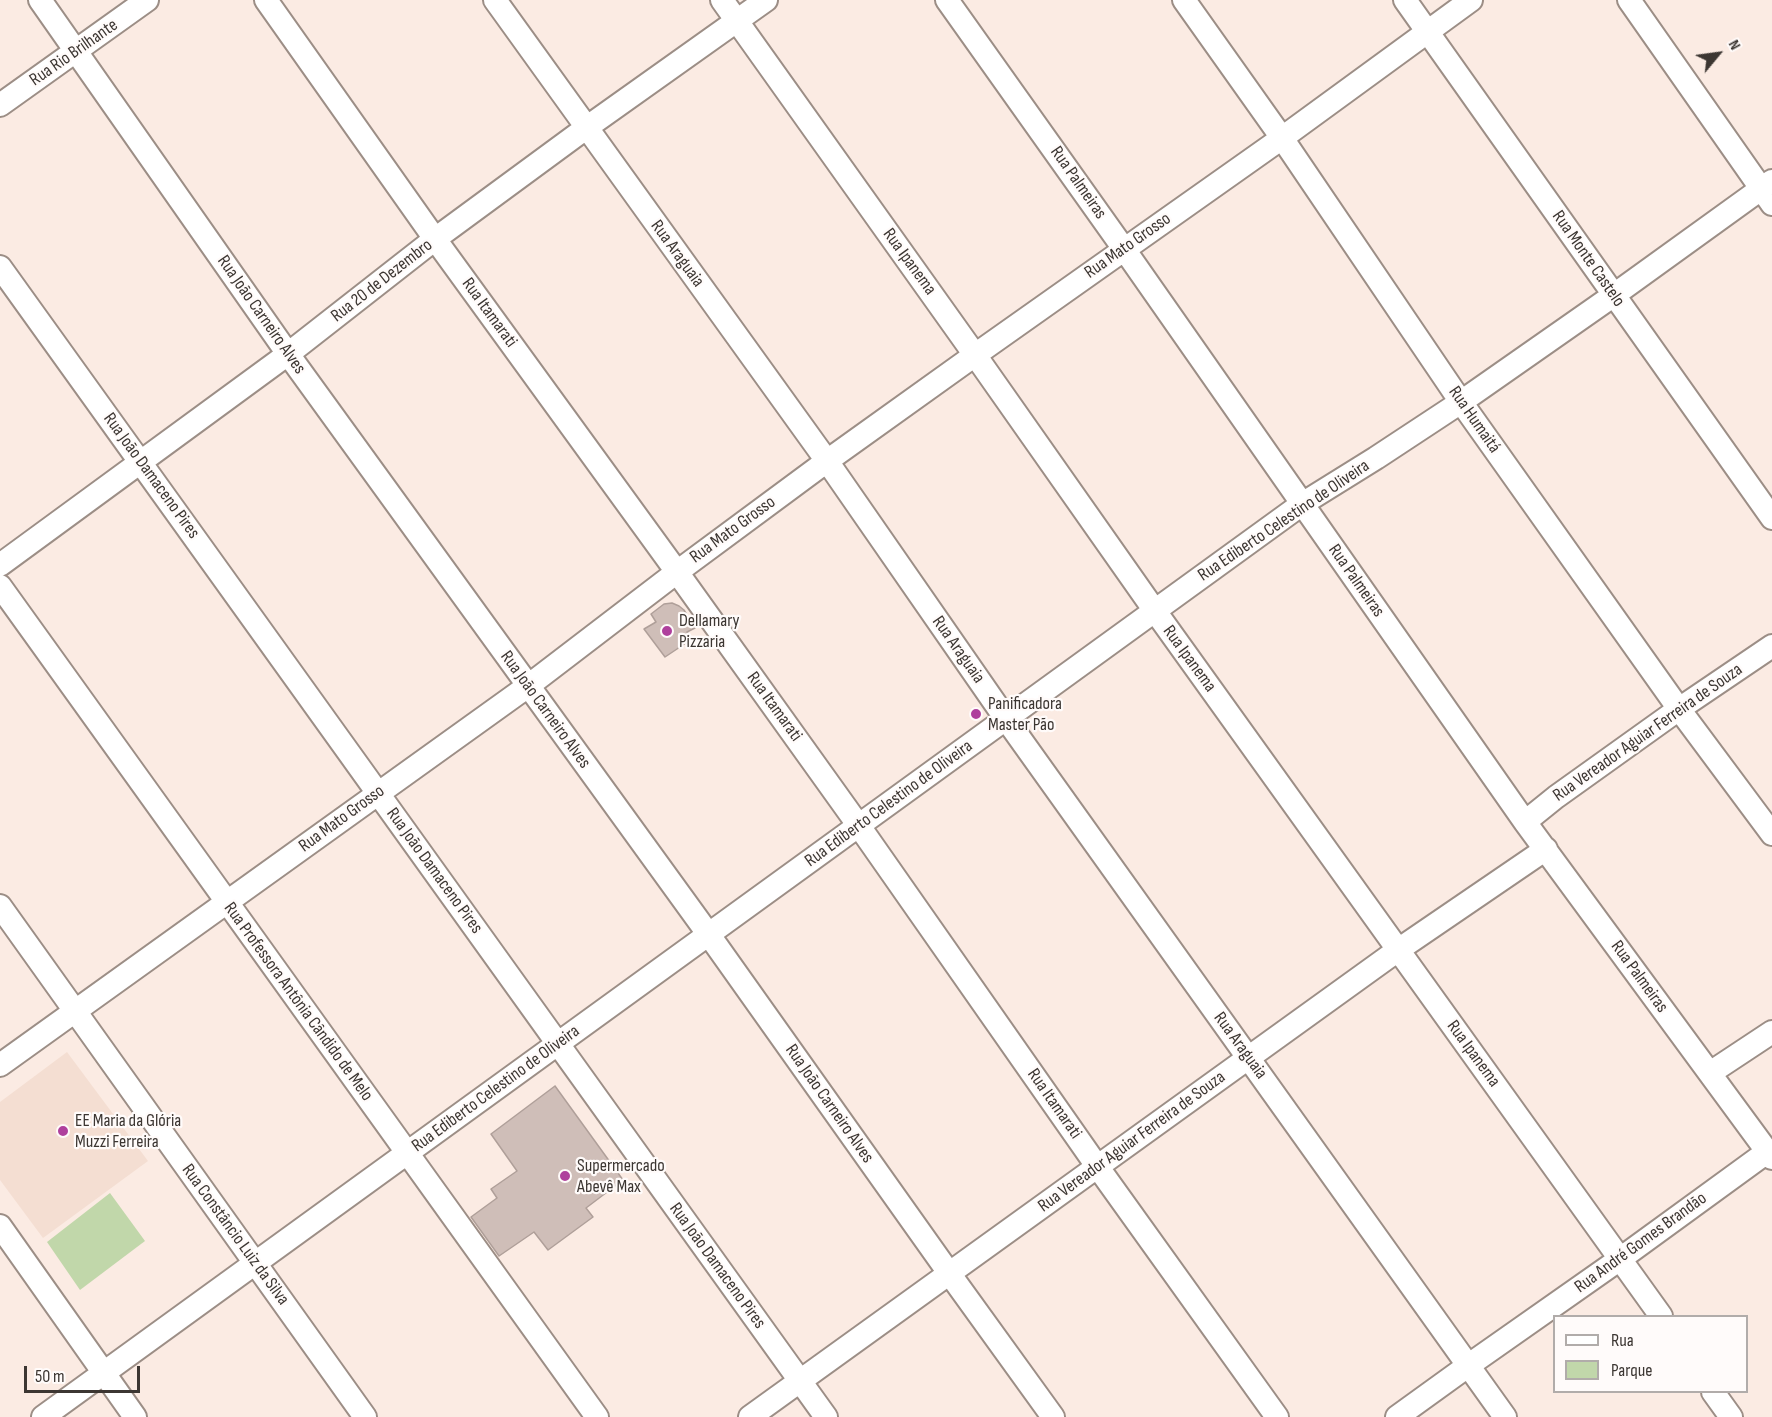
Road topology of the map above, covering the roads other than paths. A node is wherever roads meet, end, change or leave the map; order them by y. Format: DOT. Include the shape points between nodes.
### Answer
graph roads {
  1 [pos="40,0"];
  2 [pos="147,0"];
  3 [pos="266,0"];
  4 [pos="495,0"];
  5 [pos="722,0"];
  6 [pos="766,0"];
  7 [pos="947,0"];
  8 [pos="1184,0"];
  9 [pos="1405,0"];
  10 [pos="1470,0"];
  11 [pos="1629,0"];
  12 [pos="736,21"];
  13 [pos="1427,31"];
  14 [pos="76,51"];
  15 [pos="0,105"];
  16 [pos="586,129"];
  17 [pos="1282,138"];
  18 [pos="1768,191"];
  19 [pos="435,239"];
  20 [pos="1124,249"];
  21 [pos="0,267"];
  22 [pos="1614,295"];
  23 [pos="288,354"];
  24 [pos="975,355"];
  25 [pos="1461,402"];
  26 [pos="827,461"];
  27 [pos="140,462"];
  28 [pos="1302,504"];
  29 [pos="1772,518"];
  30 [pos="0,565"];
  31 [pos="677,572"];
  32 [pos="0,586"];
  33 [pos="1155,611"];
  34 [pos="1772,646"];
  35 [pos="528,686"];
  36 [pos="1679,709"];
  37 [pos="1006,719"];
  38 [pos="378,793"];
  39 [pos="1525,822"];
  40 [pos="859,826"];
  41 [pos="1772,834"];
  42 [pos="1546,849"];
  43 [pos="227,902"];
  44 [pos="0,906"];
  45 [pos="709,935"];
  46 [pos="1398,950"];
  47 [pos="75,1011"];
  48 [pos="1772,1032"];
  49 [pos="558,1044"];
  50 [pos="1248,1058"];
  51 [pos="0,1065"];
  52 [pos="1710,1073"];
  53 [pos="407,1153"];
  54 [pos="1770,1155"];
  55 [pos="1097,1166"];
  56 [pos="0,1226"];
  57 [pos="1620,1259"];
  58 [pos="255,1264"];
  59 [pos="949,1274"];
  60 [pos="1659,1315"];
  61 [pos="1469,1365"];
  62 [pos="104,1373"];
  63 [pos="800,1381"];
  64 [pos="1714,1393"];
  65 [pos="44,1417"];
  66 [pos="135,1417"];
  67 [pos="365,1417"];
  68 [pos="597,1417"];
  69 [pos="750,1417"];
  70 [pos="826,1417"];
  71 [pos="1053,1417"];
  72 [pos="1277,1417"];
  73 [pos="1397,1417"];
  74 [pos="1505,1417"];
  75 [pos="1731,1417"];
  1 -- 14 [label="street, Rua João Carneiro Alves"];
  2 -- 14 [label="street, Rua Rio Brilhante"];
  3 -- 19 [label="street, Rua Itamarati"];
  4 -- 16 [label="street, Rua Araguaia"];
  5 -- 12 [label="street, Rua Ipanema"];
  6 -- 12 [label="street, Rua 20 de Dezembro"];
  7 -- 20 [label="street, Rua Palmeiras"];
  8 -- 17 [label="street, Rua Humaitá"];
  9 -- 13 [label="street, Rua Monte Castelo"];
  10 -- 13 [label="street, Rua Mato Grosso"];
  11 -- 18 [label="street"];
  12 -- 16 [label="street, Rua 20 de Dezembro"];
  12 -- 24 [label="street, Rua Ipanema"];
  13 -- 17 [label="street, Rua Mato Grosso"];
  13 -- 22 [label="street, Rua Monte Castelo"];
  14 -- 15 [label="street, Rua Rio Brilhante"];
  14 -- 23 [label="street, Rua João Carneiro Alves"];
  16 -- 19 [label="street, Rua 20 de Dezembro"];
  16 -- 26 [label="street, Rua Araguaia"];
  17 -- 20 [label="street, Rua Mato Grosso"];
  17 -- 25 [label="street, Rua Humaitá"];
  18 -- 22 [label="street, Rua Ediberto Celestino de Oliveira"];
  19 -- 23 [label="street, Rua 20 de Dezembro"];
  19 -- 31 [label="street, Rua Itamarati"];
  20 -- 24 [label="street, Rua Mato Grosso"];
  20 -- 28 [label="street, Rua Palmeiras"];
  21 -- 27 [label="street, Rua João Damaceno Pires"];
  22 -- 25 [label="street, Rua Ediberto Celestino de Oliveira"];
  22 -- 29 [label="street, Rua Monte Castelo"];
  23 -- 27 [label="street, Rua 20 de Dezembro"];
  23 -- 35 [label="street, Rua João Carneiro Alves"];
  24 -- 26 [label="street, Rua Mato Grosso"];
  24 -- 33 [label="street, Rua Ipanema"];
  25 -- 28 [label="street, Rua Ediberto Celestino de Oliveira"];
  25 -- 36 [label="street, Rua Humaitá"];
  26 -- 31 [label="street, Rua Mato Grosso"];
  26 -- 37 [label="street, Rua Araguaia"];
  27 -- 30 [label="street, Rua 20 de Dezembro"];
  27 -- 38 [label="street, Rua João Damaceno Pires"];
  28 -- 33 [label="street, Rua Ediberto Celestino de Oliveira"];
  28 -- 39 [label="street, Rua Palmeiras"];
  31 -- 35 [label="street, Rua Mato Grosso"];
  31 -- 40 [label="street, Rua Itamarati"];
  32 -- 43 [label="street, Rua Professora Antônia Cândido de Melo"];
  33 -- 37 [label="street, Rua Ediberto Celestino de Oliveira"];
  33 -- 46 [label="street, Rua Ipanema"];
  34 -- 36 [label="street, Rua Vereador Aguiar Ferreira de Souza"];
  35 -- 38 [label="street, Rua Mato Grosso"];
  35 -- 45 [label="street, Rua João Carneiro Alves"];
  36 -- 39 [label="street, Rua Vereador Aguiar Ferreira de Souza"];
  36 -- 41 [label="street, Rua Humaitá"];
  37 -- 40 [label="street, Rua Ediberto Celestino de Oliveira"];
  37 -- 50 [label="street, Rua Araguaia"];
  38 -- 43 [label="street, Rua Mato Grosso"];
  38 -- 49 [label="street, Rua João Damaceno Pires"];
  39 -- 42 [label="street, Rua Palmeiras"];
  40 -- 45 [label="street, Rua Ediberto Celestino de Oliveira"];
  40 -- 55 [label="street, Rua Itamarati"];
  42 -- 46 [label="street, Rua Vereador Aguiar Ferreira de Souza"];
  42 -- 52 [label="street, Rua Palmeiras"];
  43 -- 47 [label="street, Rua Mato Grosso"];
  43 -- 53 [label="street, Rua Professora Antônia Cândido de Melo"];
  44 -- 47 [label="street, Rua Constâncio Luiz da Silva"];
  45 -- 49 [label="street, Rua Ediberto Celestino de Oliveira"];
  45 -- 59 [label="street, Rua João Carneiro Alves"];
  46 -- 50 [label="street, Rua Vereador Aguiar Ferreira de Souza"];
  46 -- 57 [label="street, Rua Ipanema"];
  47 -- 51 [label="street, Rua Mato Grosso"];
  47 -- 58 [label="street, Rua Constâncio Luiz da Silva"];
  48 -- 52 [label="street"];
  49 -- 53 [label="street, Rua Ediberto Celestino de Oliveira"];
  49 -- 63 [label="street, Rua João Damaceno Pires"];
  50 -- 55 [label="street, Rua Vereador Aguiar Ferreira de Souza"];
  50 -- 61 [label="street, Rua Araguaia"];
  52 -- 54 [label="street, Rua Palmeiras"];
  53 -- 58 [label="street, Rua Ediberto Celestino de Oliveira"];
  53 -- 68 [label="street, Rua Professora Antônia Cândido de Melo"];
  54 -- 57 [label="street, Rua André Gomes Brandão"];
  55 -- 59 [label="street, Rua Vereador Aguiar Ferreira de Souza"];
  55 -- 72 [label="street, Rua Itamarati"];
  56 -- 62 [label="street"];
  57 -- 60 [label="street, Rua Ipanema"];
  57 -- 61 [label="street, Rua André Gomes Brandão"];
  58 -- 62 [label="street, Rua Ediberto Celestino de Oliveira"];
  58 -- 67 [label="street, Rua Constâncio Luiz da Silva"];
  59 -- 63 [label="street, Rua Vereador Aguiar Ferreira de Souza"];
  59 -- 71 [label="street, Rua João Carneiro Alves"];
  61 -- 73 [label="street, Rua André Gomes Brandão"];
  61 -- 74 [label="street, Rua Araguaia"];
  62 -- 65 [label="street, Rua Ediberto Celestino de Oliveira"];
  62 -- 66 [label="street"];
  63 -- 69 [label="street, Rua Vereador Aguiar Ferreira de Souza"];
  63 -- 70 [label="street, Rua João Damaceno Pires"];
  64 -- 75 [label="street"];
}
